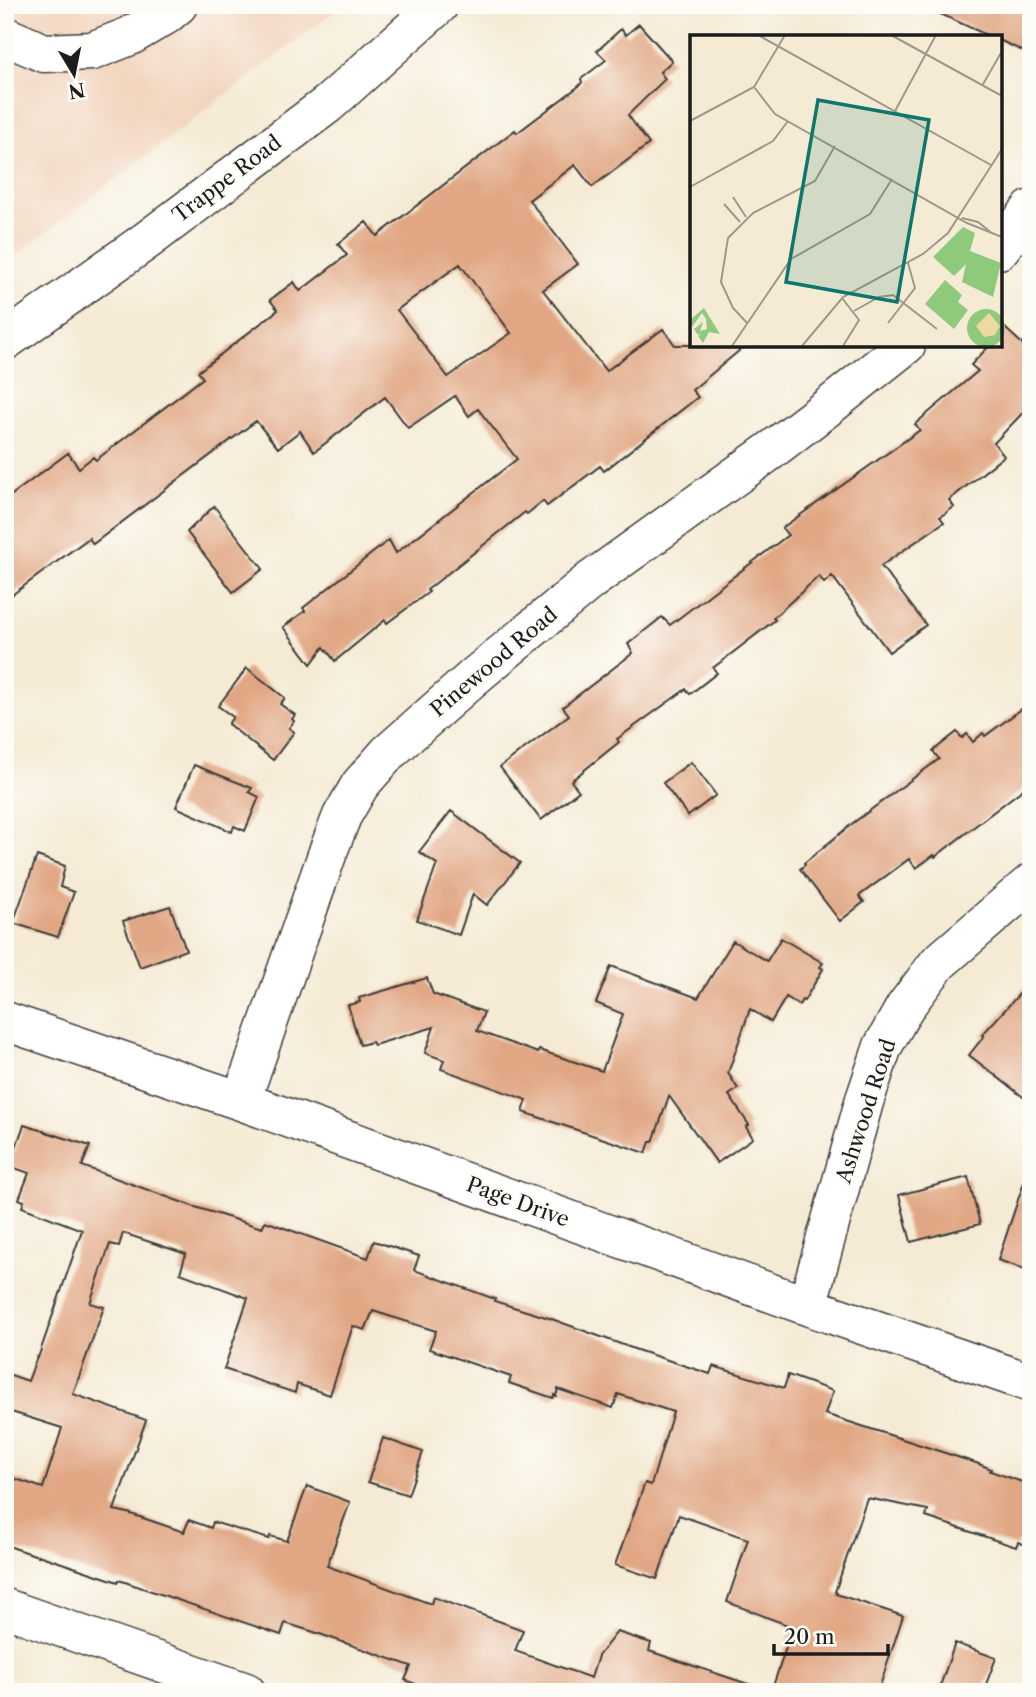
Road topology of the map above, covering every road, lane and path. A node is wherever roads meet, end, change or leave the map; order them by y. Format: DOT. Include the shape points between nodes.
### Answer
graph roads {
  1 [pos="177,5"];
  2 [pos="439,5"];
  3 [pos="5,36"];
  4 [pos="1031,209"];
  5 [pos="1001,247"];
  6 [pos="5,341"];
  7 [pos="905,346"];
  8 [pos="1031,883"];
  9 [pos="5,1021"];
  10 [pos="241,1101"];
  11 [pos="807,1306"];
  12 [pos="1031,1382"];
  13 [pos="5,1608"];
  14 [pos="246,1692"];
  1 -- 3 [label="street" via="131,36 92,51 44,53"];
  2 -- 6 [label="street, Trappe Road" via="328,104"];
  4 -- 5 [label="street"];
  7 -- 10 [label="street, Pinewood Road" via="590,581 388,752 360,785 328,849"];
  8 -- 11 [label="street, Ashwood Road" via="938,963 883,1046"];
  9 -- 10 [label="street, Page Drive"];
  10 -- 11 [label="street, Page Drive"];
  11 -- 12 [label="street, Page Drive"];
  13 -- 14 [label="street"];
}
